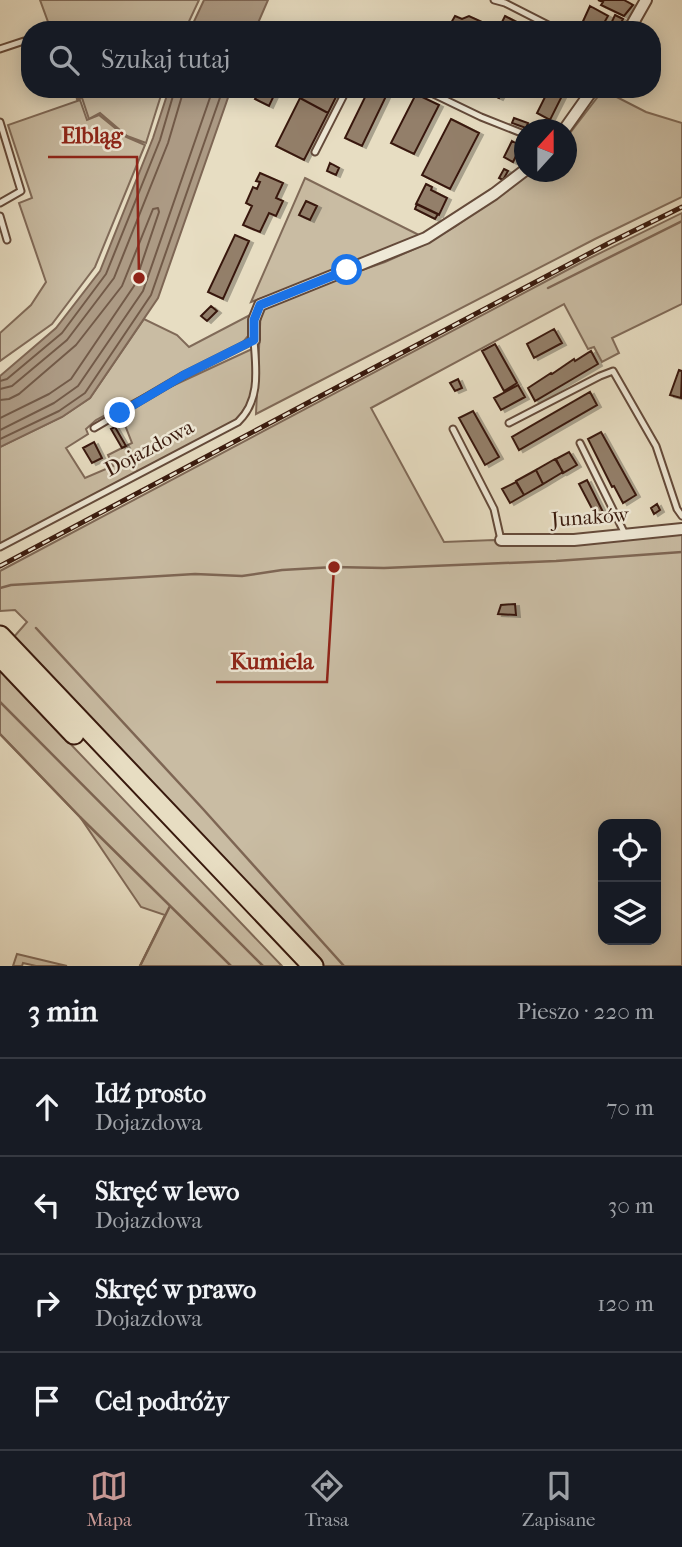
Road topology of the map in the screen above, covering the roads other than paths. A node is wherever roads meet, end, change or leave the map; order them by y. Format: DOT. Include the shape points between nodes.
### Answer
graph roads {
  1 [pos="494,0"];
  2 [pos="646,0"];
  3 [pos="540,21"];
  4 [pos="634,21"];
  5 [pos="21,42"];
  6 [pos="0,49"];
  7 [pos="342,98"];
  8 [pos="442,98"];
  9 [pos="587,98"];
  10 [pos="572,119"];
  11 [pos="0,122"];
  12 [pos="514,130"];
  13 [pos="315,152"];
  14 [pos="514,178"];
  15 [pos="0,203"];
  16 [pos="0,216"];
  17 [pos="7,240"];
  18 [pos="254,340"];
  19 [pos="509,423"];
  20 [pos="94,428"];
  21 [pos="453,429"];
  22 [pos="580,443"];
  23 [pos="682,516"];
  24 [pos="682,529"];
  25 [pos="626,535"];
  26 [pos="501,540"];
  27 [pos="0,547"];
  28 [pos="1,643"];
  29 [pos="295,966"];
  30 [pos="313,966"];
  1 -- 3 [label="lane"];
  2 -- 4 [label="street"];
  5 -- 6 [label="lane"];
  7 -- 13 [label="lane"];
  8 -- 12 [label="lane"];
  9 -- 10 [label="street"];
  11 -- 15 [label="lane" via="21,191"];
  14 -- 18 [label="street, Dojazdowa" via="449,225 412,245 260,305"];
  16 -- 17 [label="lane"];
  18 -- 20 [label="lane, Dojazdowa"];
  18 -- 27 [label="lane, Dojazdowa" via="255,390 238,422"];
  19 -- 23 [label="lane" via="613,371 656,446"];
  21 -- 26 [label="lane" via="494,509"];
  22 -- 25 [label="lane"];
  24 -- 25 [label="street, Junaków"];
  25 -- 26 [label="street, Junaków"];
  28 -- 29 [label="highway"];
  28 -- 30 [label="highway"];
}
